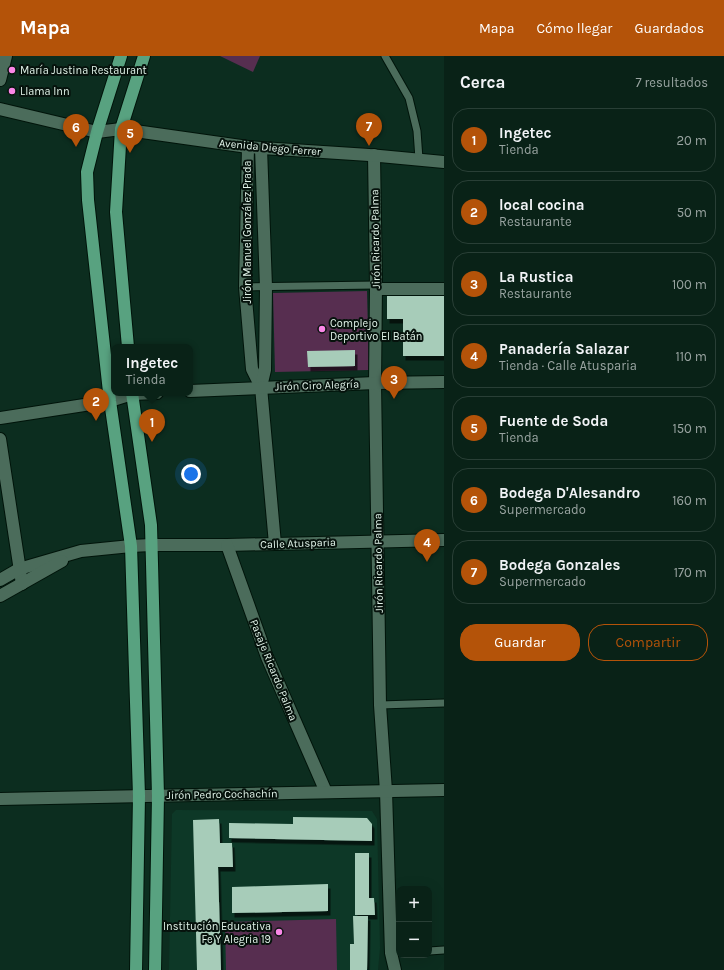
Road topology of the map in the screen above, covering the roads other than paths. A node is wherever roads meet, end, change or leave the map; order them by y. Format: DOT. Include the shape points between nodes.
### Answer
graph roads {
  1 [pos="6,56"];
  2 [pos="121,56"];
  3 [pos="144,56"];
  4 [pos="385,56"];
  5 [pos="0,80"];
  6 [pos="0,109"];
  7 [pos="121,129"];
  8 [pos="97,132"];
  9 [pos="248,147"];
  10 [pos="261,148"];
  11 [pos="374,155"];
  12 [pos="419,159"];
  13 [pos="444,162"];
  14 [pos="245,287"];
  15 [pos="266,287"];
  16 [pos="376,287"];
  17 [pos="444,289"];
  18 [pos="128,344"];
  19 [pos="444,382"];
  20 [pos="375,383"];
  21 [pos="261,387"];
  22 [pos="193,391"];
  23 [pos="126,396"];
  24 [pos="132,396"];
  25 [pos="110,401"];
  26 [pos="0,418"];
  27 [pos="0,439"];
  28 [pos="444,540"];
  29 [pos="377,541"];
  30 [pos="275,544"];
  31 [pos="152,545"];
  32 [pos="227,545"];
  33 [pos="131,546"];
  34 [pos="81,551"];
  35 [pos="19,569"];
  36 [pos="0,580"];
  37 [pos="22,584"];
  38 [pos="0,596"];
  39 [pos="444,703"];
  40 [pos="380,705"];
  41 [pos="444,790"];
  42 [pos="386,791"];
  43 [pos="326,792"];
  44 [pos="139,796"];
  45 [pos="158,796"];
  46 [pos="0,800"];
  47 [pos="444,950"];
  48 [pos="432,951"];
  49 [pos="395,953"];
  50 [pos="136,970"];
  51 [pos="155,970"];
  52 [pos="389,970"];
  53 [pos="395,970"];
  1 -- 5 [label="street"];
  2 -- 8 [label="main road"];
  3 -- 7 [label="main road"];
  4 -- 12 [label="lane" via="409,98 417,131"];
  6 -- 8 [label="street"];
  7 -- 8 [label="street, Avenida Diego Ferrer"];
  7 -- 9 [label="street, Avenida Diego Ferrer"];
  7 -- 18 [label="main road" via="116,212"];
  8 -- 25 [label="main road" via="87,172 88,200"];
  9 -- 10 [label="street, Avenida Diego Ferrer"];
  9 -- 14 [label="street, Jirón Manuel González Prada"];
  10 -- 11 [label="street, Avenida Diego Ferrer"];
  10 -- 15 [label="street, Jirón Manuel González Prada"];
  11 -- 12 [label="street, Avenida Diego Ferrer"];
  11 -- 16 [label="street, Jirón Ricardo Palma"];
  12 -- 13 [label="street, Avenida Diego Ferrer"];
  14 -- 15 [label="lane"];
  14 -- 21 [label="street, Jirón Manuel González Prada" via="252,368"];
  15 -- 16 [label="lane"];
  15 -- 21 [label="street, Jirón Manuel González Prada" via="265,370"];
  16 -- 17 [label="street"];
  16 -- 20 [label="street, Jirón Ricardo Palma"];
  19 -- 20 [label="street, Jirón Ciro Alegría"];
  20 -- 21 [label="street, Jirón Ciro Alegría"];
  20 -- 29 [label="street, Jirón Ricardo Palma"];
  21 -- 22 [label="street, Jirón Ciro Alegría"];
  21 -- 30 [label="street, Jirón Manuel González Prada"];
  23 -- 25 [label="street"];
  24 -- 31 [label="main road" via="152,525"];
  25 -- 26 [label="street"];
  25 -- 33 [label="main road"];
  27 -- 35 [label="street"];
  28 -- 29 [label="street, Calle Atusparia"];
  29 -- 30 [label="street, Calle Atusparia"];
  29 -- 40 [label="street, Jirón Ricardo Palma"];
  30 -- 32 [label="street, Calle Atusparia"];
  31 -- 32 [label="street, Calle Atusparia"];
  31 -- 33 [label="street, Calle Atusparia"];
  31 -- 45 [label="main road"];
  32 -- 43 [label="street, Pasaje Ricardo Palma" via="267,657"];
  33 -- 34 [label="street, Calle Atusparia"];
  33 -- 44 [label="main road"];
  34 -- 35 [label="street"];
  34 -- 37 [label="street"];
  35 -- 36 [label="street"];
  35 -- 37 [label="street"];
  37 -- 38 [label="street"];
  39 -- 40 [label="lane"];
  40 -- 42 [label="street, Jirón Ricardo Palma"];
  41 -- 42 [label="street, Jirón Pedro Cochachín"];
  42 -- 43 [label="street, Jirón Pedro Cochachín"];
  42 -- 49 [label="street, Jirón Ricardo Palma"];
  43 -- 45 [label="street, Jirón Pedro Cochachín"];
  44 -- 45 [label="street, Jirón Pedro Cochachín"];
  44 -- 46 [label="street, Jirón Pedro Cochachín"];
  44 -- 50 [label="main road"];
  45 -- 51 [label="main road"];
  47 -- 48 [label="lane"];
  49 -- 52 [label="street"];
  49 -- 53 [label="street, Jirón Ricardo Palma"];
}
